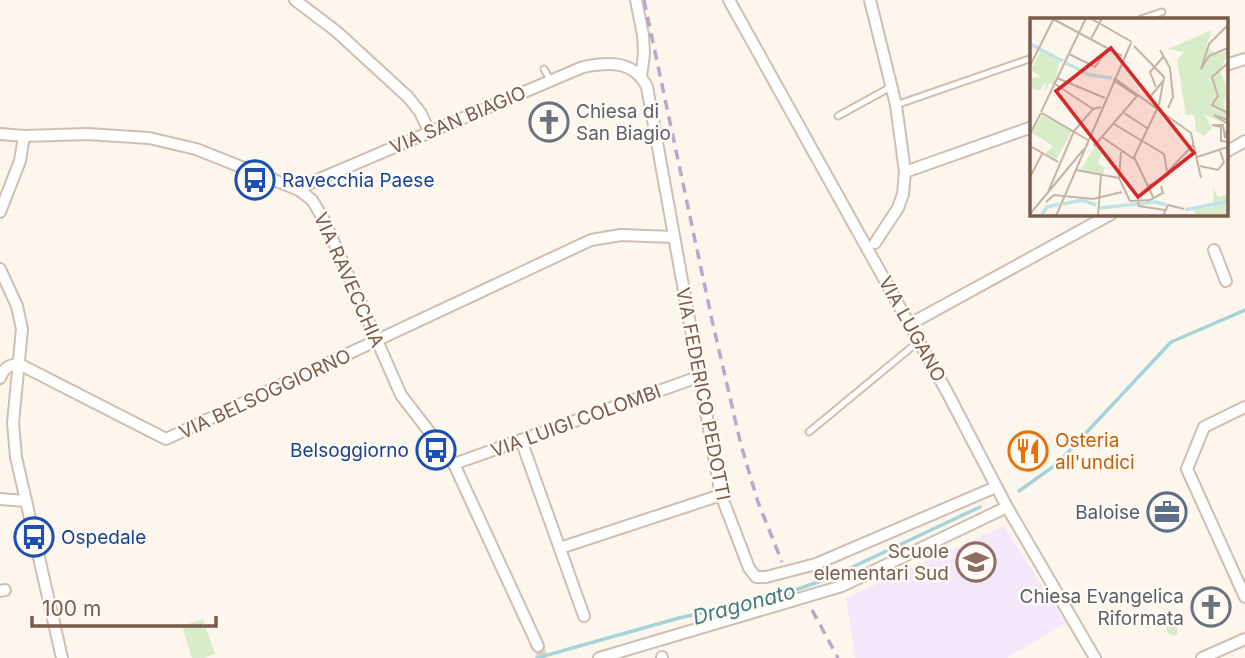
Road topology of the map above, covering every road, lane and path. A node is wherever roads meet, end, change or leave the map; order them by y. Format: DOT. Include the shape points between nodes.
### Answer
graph roads {
  1 [pos="295,0"];
  2 [pos="636,0"];
  3 [pos="729,0"];
  4 [pos="872,0"];
  5 [pos="1163,12"];
  6 [pos="1144,18"];
  7 [pos="1030,58"];
  8 [pos="1245,59"];
  9 [pos="1228,64"];
  10 [pos="544,69"];
  11 [pos="640,77"];
  12 [pos="551,81"];
  13 [pos="891,87"];
  14 [pos="896,105"];
  15 [pos="838,116"];
  16 [pos="1030,127"];
  17 [pos="430,133"];
  18 [pos="0,134"];
  19 [pos="24,136"];
  20 [pos="1245,141"];
  21 [pos="1228,151"];
  22 [pos="905,172"];
  23 [pos="299,190"];
  24 [pos="0,212"];
  25 [pos="1109,215"];
  26 [pos="673,237"];
  27 [pos="875,243"];
  28 [pos="1214,250"];
  29 [pos="0,269"];
  30 [pos="1226,281"];
  31 [pos="910,324"];
  32 [pos="377,341"];
  33 [pos="919,341"];
  34 [pos="19,364"];
  35 [pos="698,377"];
  36 [pos="0,378"];
  37 [pos="1245,407"];
  38 [pos="809,432"];
  39 [pos="522,440"];
  40 [pos="454,464"];
  41 [pos="996,487"];
  42 [pos="720,495"];
  43 [pos="0,499"];
  44 [pos="26,501"];
  45 [pos="1007,507"];
  46 [pos="560,548"];
  47 [pos="1245,597"];
  48 [pos="584,616"];
  49 [pos="1245,639"];
  50 [pos="538,646"];
  51 [pos="62,658"];
  52 [pos="599,658"];
  53 [pos="1095,658"];
  54 [pos="1202,658"];
  1 -- 17 [label="street" via="408,97"];
  2 -- 11 [label="street, VIA FEDERICO PEDOTTI" via="644,54"];
  3 -- 31 [label="street, VIA LUGANO"];
  4 -- 13 [label="street"];
  5 -- 6 [label="lane"];
  7 -- 14 [label="lane"];
  8 -- 9 [label="street"];
  10 -- 12 [label="lane"];
  11 -- 12 [label="street, VIA SAN BIAGIO" via="620,64 607,62"];
  11 -- 26 [label="street, VIA FEDERICO PEDOTTI" via="647,87"];
  12 -- 17 [label="street, VIA SAN BIAGIO"];
  13 -- 14 [label="street"];
  13 -- 15 [label="lane"];
  14 -- 22 [label="street"];
  16 -- 22 [label="street"];
  17 -- 23 [label="street, VIA SAN BIAGIO"];
  18 -- 19 [label="street, VIA RAVECCHIA"];
  19 -- 23 [label="street, VIA RAVECCHIA" via="149,138 196,149"];
  19 -- 24 [label="street" via="20,161"];
  20 -- 21 [label="street"];
  22 -- 27 [label="street" via="898,208"];
  23 -- 32 [label="street, VIA RAVECCHIA" via="312,200 324,220"];
  25 -- 31 [label="street"];
  26 -- 32 [label="street, VIA BELSOGGIORNO" via="621,235 591,240"];
  26 -- 35 [label="street, VIA FEDERICO PEDOTTI"];
  28 -- 30 [label="street"];
  29 -- 34 [label="street" via="21,317"];
  31 -- 33 [label="street, VIA LUGANO"];
  32 -- 34 [label="street, VIA BELSOGGIORNO" via="166,439"];
  32 -- 40 [label="street, VIA RAVECCHIA" via="401,395"];
  33 -- 38 [label="lane"];
  33 -- 41 [label="street, VIA LUGANO"];
  34 -- 36 [label="street" via="10,365"];
  34 -- 44 [label="street" via="13,422"];
  35 -- 39 [label="street, VIA LUIGI COLOMBI"];
  35 -- 42 [label="street, VIA FEDERICO PEDOTTI"];
  37 -- 47 [label="street" via="1204,427 1187,469"];
  39 -- 40 [label="street, VIA LUIGI COLOMBI"];
  39 -- 46 [label="street"];
  40 -- 50 [label="street, VIA RAVECCHIA"];
  41 -- 42 [label="street, VIA FEDERICO PEDOTTI" via="816,564 766,577 757,577 749,568"];
  41 -- 45 [label="street, VIA LUGANO"];
  42 -- 46 [label="street"];
  43 -- 44 [label="street"];
  44 -- 51 [label="street"];
  45 -- 52 [label="street" via="842,586"];
  45 -- 53 [label="street, VIA LUGANO"];
  46 -- 48 [label="street"];
  49 -- 54 [label="street"];
}
